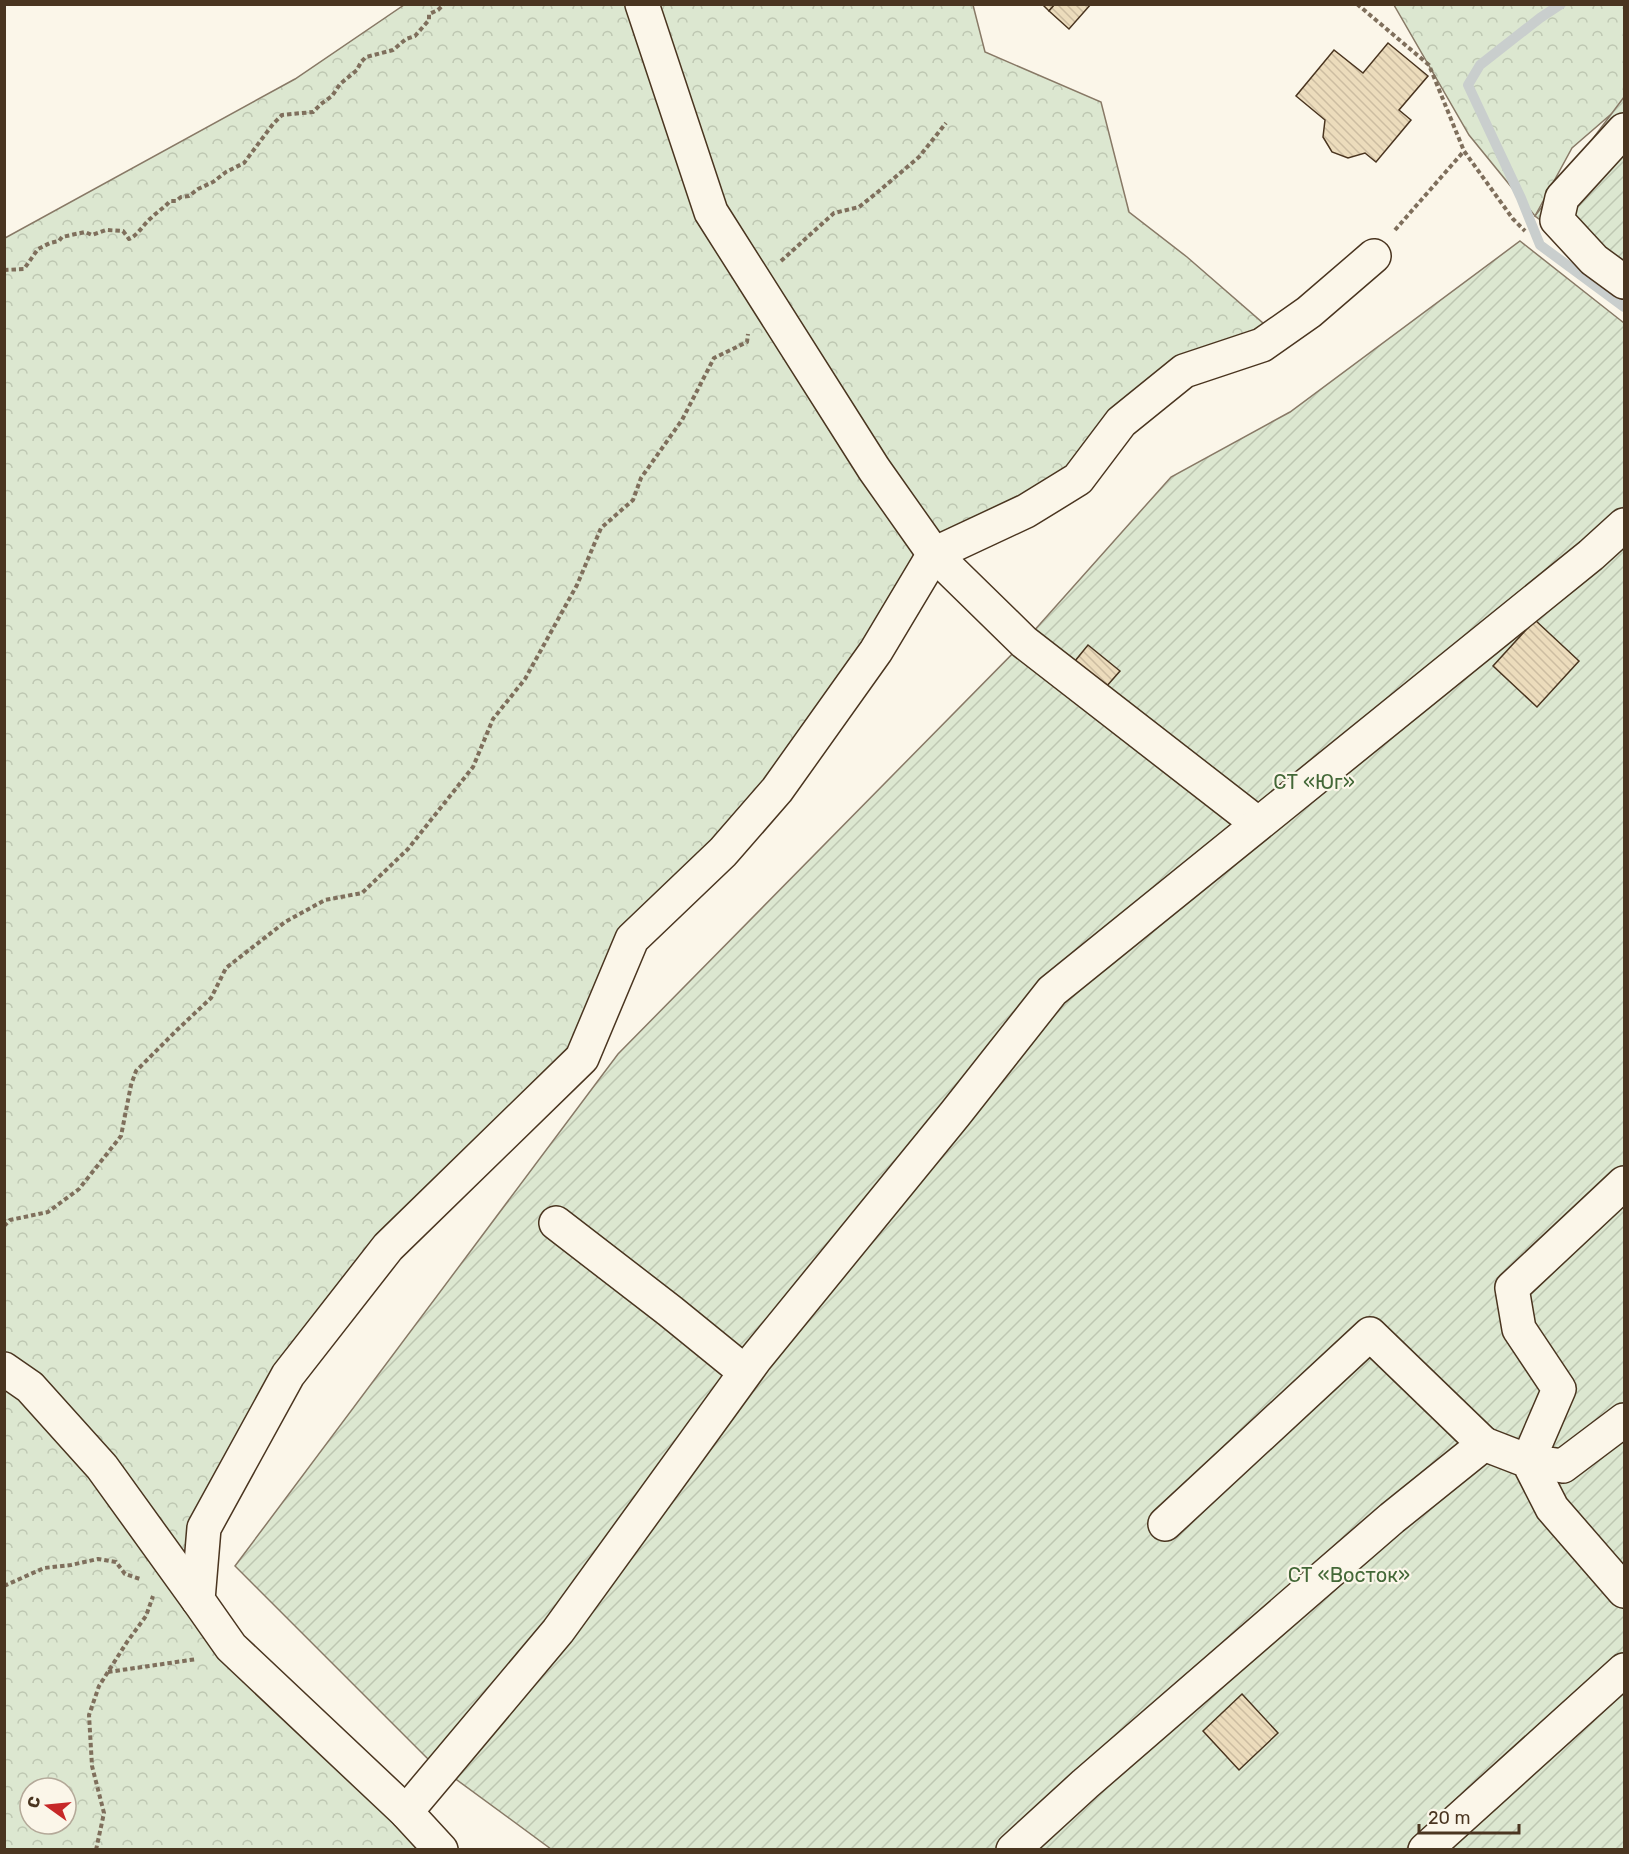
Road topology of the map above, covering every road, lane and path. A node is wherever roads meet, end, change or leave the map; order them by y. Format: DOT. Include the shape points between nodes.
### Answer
graph roads {
  1 [pos="444,4"];
  2 [pos="642,4"];
  3 [pos="1357,4"];
  4 [pos="946,123"];
  5 [pos="1624,130"];
  6 [pos="1464,151"];
  7 [pos="1526,232"];
  8 [pos="1374,256"];
  9 [pos="4,270"];
  10 [pos="1624,282"];
  11 [pos="759,286"];
  12 [pos="1624,525"];
  13 [pos="934,554"];
  14 [pos="1257,823"];
  15 [pos="1624,1183"];
  16 [pos="556,1223"];
  17 [pos="4,1226"];
  18 [pos="4,1369"];
  19 [pos="745,1372"];
  20 [pos="1624,1420"];
  21 [pos="1484,1444"];
  22 [pos="1528,1461"];
  23 [pos="1165,1524"];
  24 [pos="148,1581"];
  25 [pos="4,1586"];
  26 [pos="156,1588"];
  27 [pos="1624,1591"];
  28 [pos="198,1600"];
  29 [pos="231,1647"];
  30 [pos="1624,1670"];
  31 [pos="108,1672"];
  32 [pos="406,1812"];
  33 [pos="96,1850"];
  34 [pos="441,1850"];
  35 [pos="1013,1850"];
  36 [pos="1425,1850"];
  1 -- 9 [label="path" via="429,14 429,20 415,36 393,50 366,57 313,112 282,115 244,163 189,196 170,201 134,237 129,239 123,231 106,230 62,237 38,249 24,269"];
  2 -- 11 [label="lane" via="711,212"];
  3 -- 6 [label="path" via="1429,65"];
  4 -- 11 [label="path" via="919,157 859,207 834,213"];
  5 -- 10 [label="lane" via="1562,198 1557,220 1594,260"];
  6 -- 7 [label="path"];
  6 -- 8 [label="path"];
  8 -- 13 [label="lane" via="1309,312 1262,345 1184,372 1121,422 1077,479 1026,511"];
  11 -- 13 [label="lane" via="874,469"];
  11 -- 17 [label="path" via="747,342 714,358 682,420 641,478 633,500 601,528 577,585 525,679 493,719 473,767 408,849 362,893 325,900 285,922 226,968 211,998 136,1071 121,1136 79,1189 48,1212 9,1220"];
  12 -- 14 [label="lane"];
  13 -- 14 [label="lane" via="1033,649"];
  13 -- 28 [label="lane" via="876,651 777,790 723,852 632,939 582,1058 388,1247 288,1375 204,1528"];
  14 -- 19 [label="lane" via="1052,991"];
  15 -- 22 [label="lane" via="1512,1288 1519,1329 1559,1389"];
  16 -- 19 [label="lane"];
  18 -- 28 [label="lane" via="30,1387 102,1467"];
  19 -- 32 [label="lane" via="558,1631"];
  20 -- 22 [label="lane" via="1563,1466"];
  21 -- 22 [label="lane"];
  21 -- 23 [label="lane" via="1370,1334"];
  21 -- 35 [label="lane" via="1392,1518"];
  22 -- 27 [label="lane" via="1552,1509"];
  24 -- 25 [label="path" via="125,1574 116,1562 98,1559 44,1568"];
  26 -- 31 [label="path" via="146,1616"];
  28 -- 29 [label="lane"];
  29 -- 31 [label="path" via="213,1656"];
  29 -- 32 [label="lane"];
  30 -- 36 [label="lane"];
  31 -- 33 [label="path" via="89,1715 92,1766 104,1813"];
  32 -- 34 [label="lane"];
}
